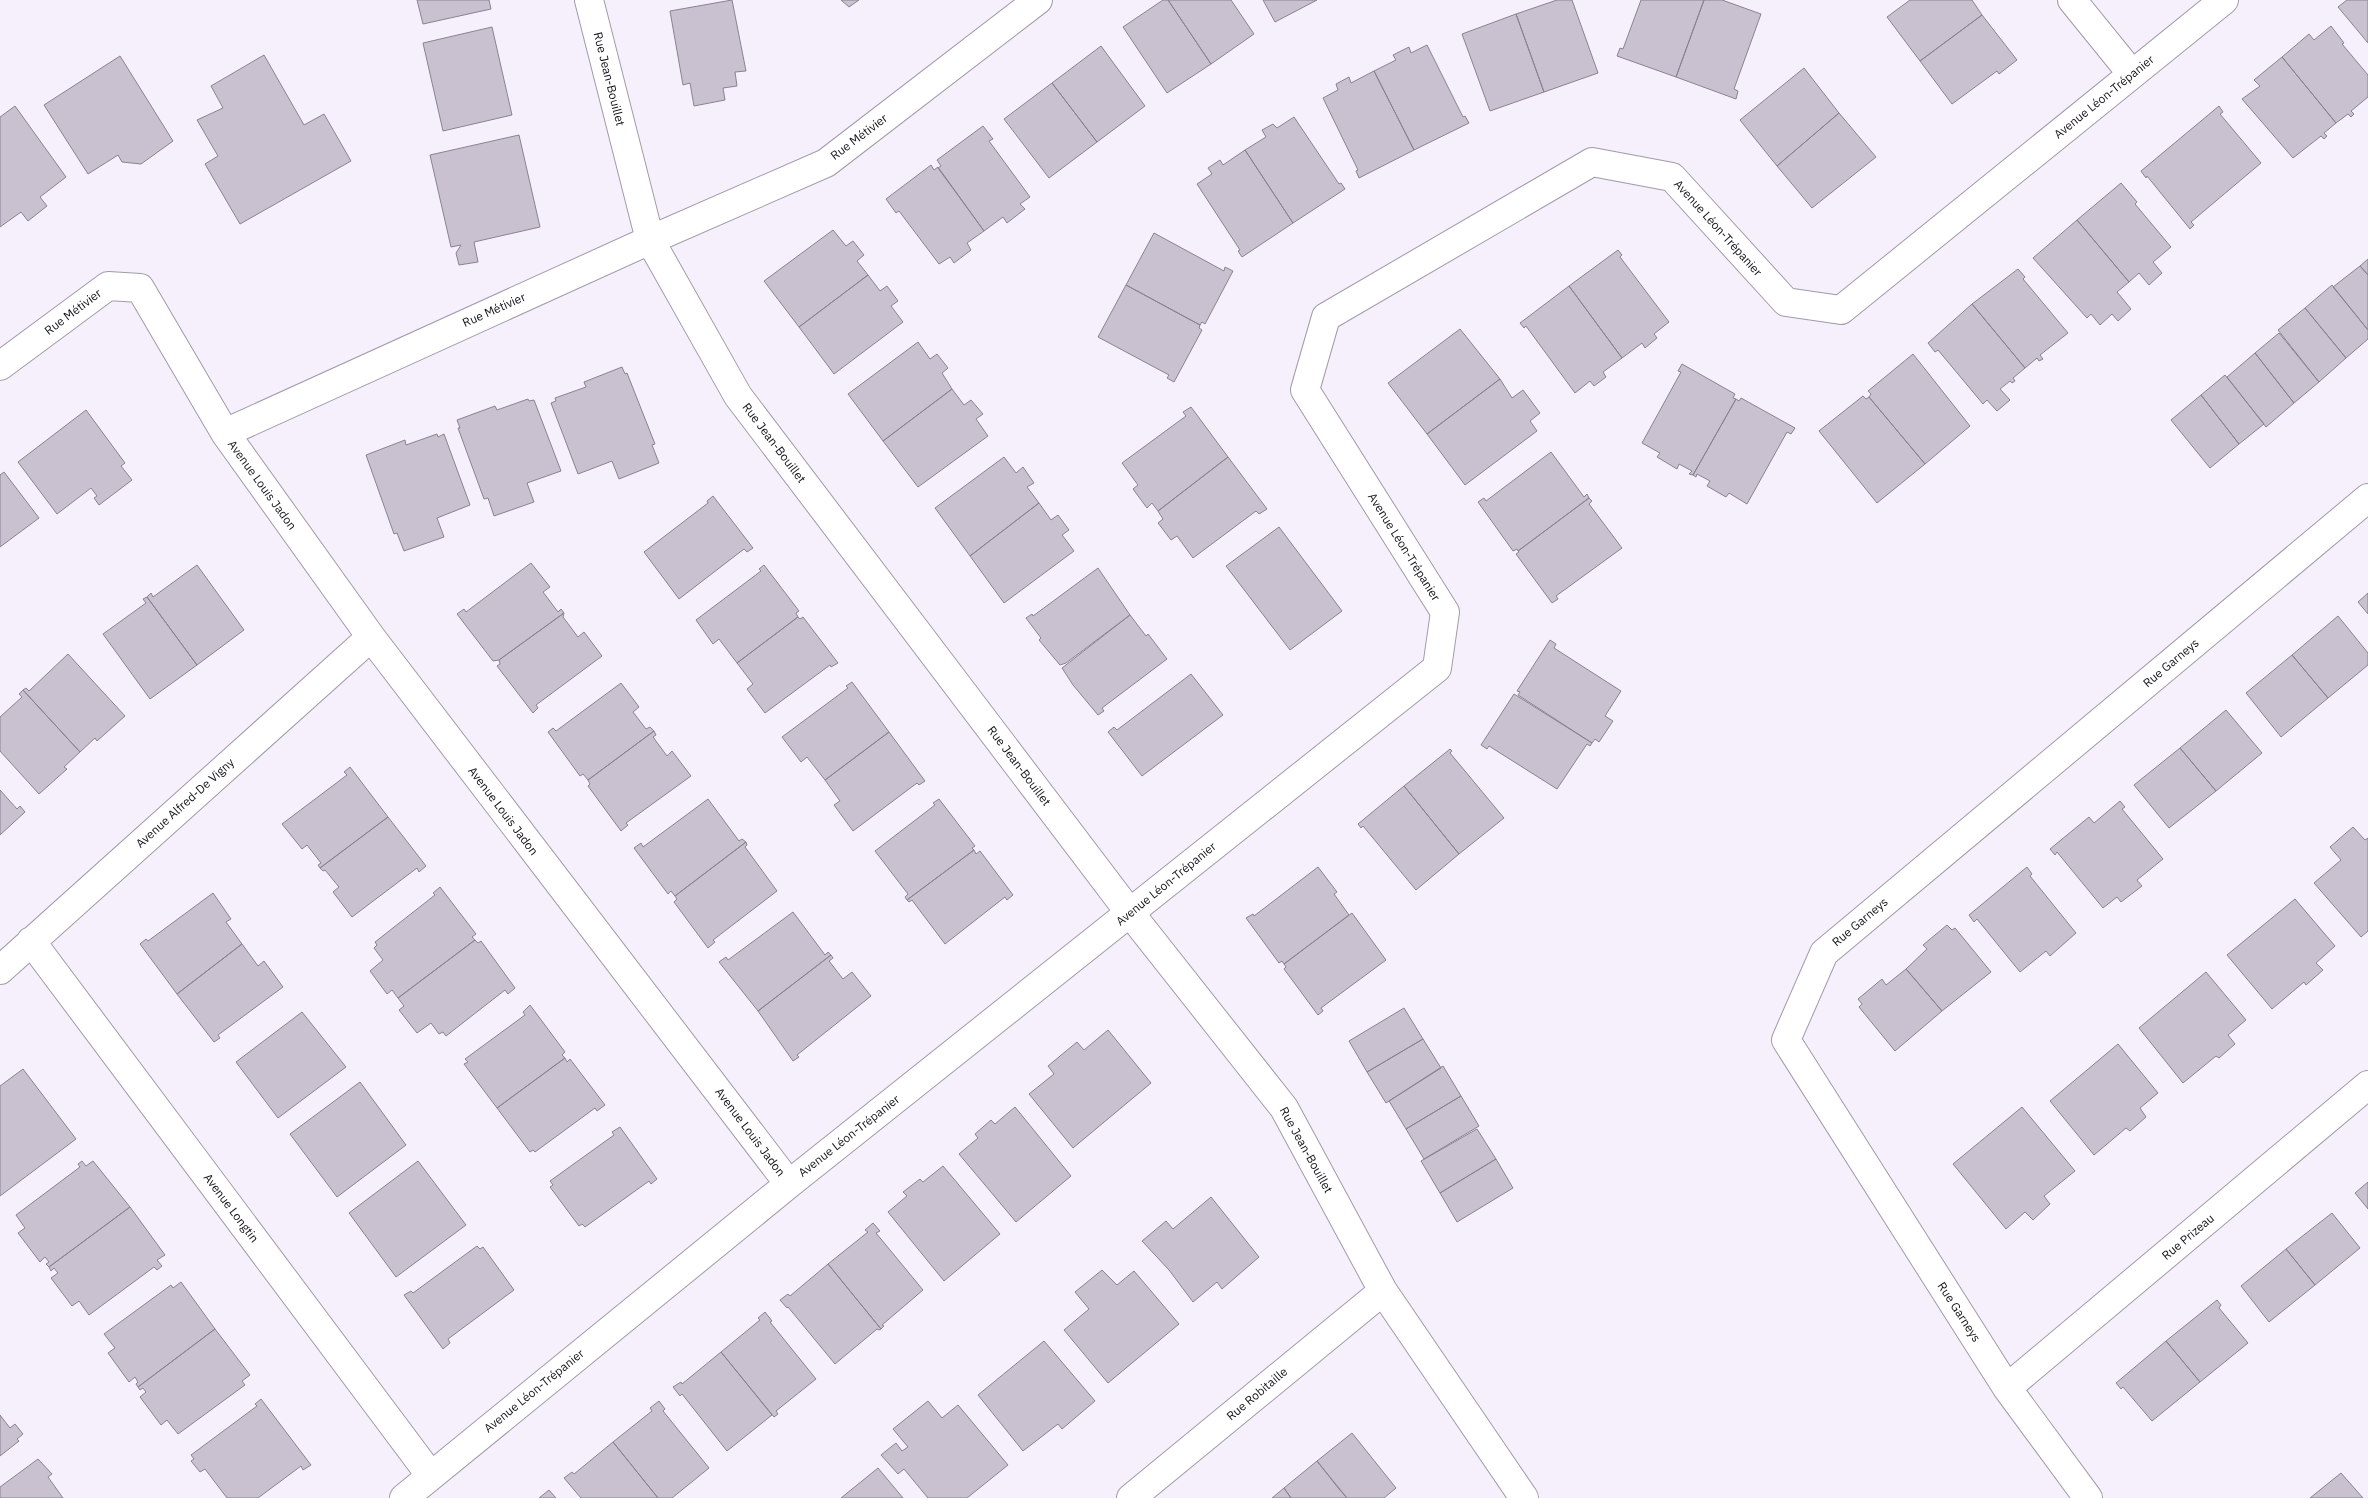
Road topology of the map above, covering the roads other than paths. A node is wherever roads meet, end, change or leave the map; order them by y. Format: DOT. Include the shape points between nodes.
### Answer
graph roads {
  1 [pos="589,0"];
  2 [pos="1038,0"];
  3 [pos="2072,0"];
  4 [pos="2224,0"];
  5 [pos="2132,74"];
  6 [pos="650,240"];
  7 [pos="0,366"];
  8 [pos="225,433"];
  9 [pos="2368,498"];
  10 [pos="371,638"];
  11 [pos="1130,913"];
  12 [pos="31,941"];
  13 [pos="0,970"];
  14 [pos="2368,1085"];
  15 [pos="789,1184"];
  16 [pos="1383,1291"];
  17 [pos="2007,1388"];
  18 [pos="431,1476"];
  19 [pos="404,1498"];
  20 [pos="1131,1498"];
  21 [pos="1524,1498"];
  22 [pos="2088,1498"];
  1 -- 6 [label="street, Rue Jean-Bouillet"];
  2 -- 6 [label="street, Rue Métivier" via="826,162"];
  3 -- 5 [label="street"];
  4 -- 5 [label="street, Avenue Léon-Trépanier"];
  5 -- 11 [label="street, Avenue Léon-Trépanier" via="1842,310 1786,302 1672,177 1592,162 1326,317 1305,390 1444,612 1437,668"];
  6 -- 8 [label="street, Rue Métivier"];
  6 -- 11 [label="street, Rue Jean-Bouillet" via="738,396"];
  7 -- 8 [label="street, Rue Métivier" via="108,286 140,288"];
  8 -- 10 [label="street, Avenue Louis Jadon"];
  9 -- 17 [label="street, Rue Garneys" via="1824,953 1786,1040"];
  10 -- 12 [label="street, Avenue Alfred-De Vigny"];
  10 -- 15 [label="street, Avenue Louis Jadon"];
  11 -- 15 [label="street, Avenue Léon-Trépanier"];
  11 -- 16 [label="street, Rue Jean-Bouillet" via="1284,1108"];
  12 -- 13 [label="street, Avenue Alfred-De Vigny"];
  12 -- 18 [label="street, Avenue Longtin"];
  14 -- 17 [label="street, Rue Prizeau"];
  15 -- 18 [label="street, Avenue Léon-Trépanier"];
  16 -- 20 [label="street, Rue Robitaille"];
  16 -- 21 [label="street, Rue Jean-Bouillet"];
  17 -- 22 [label="street, Rue Garneys"];
  18 -- 19 [label="street, Avenue Léon-Trépanier"];
}
